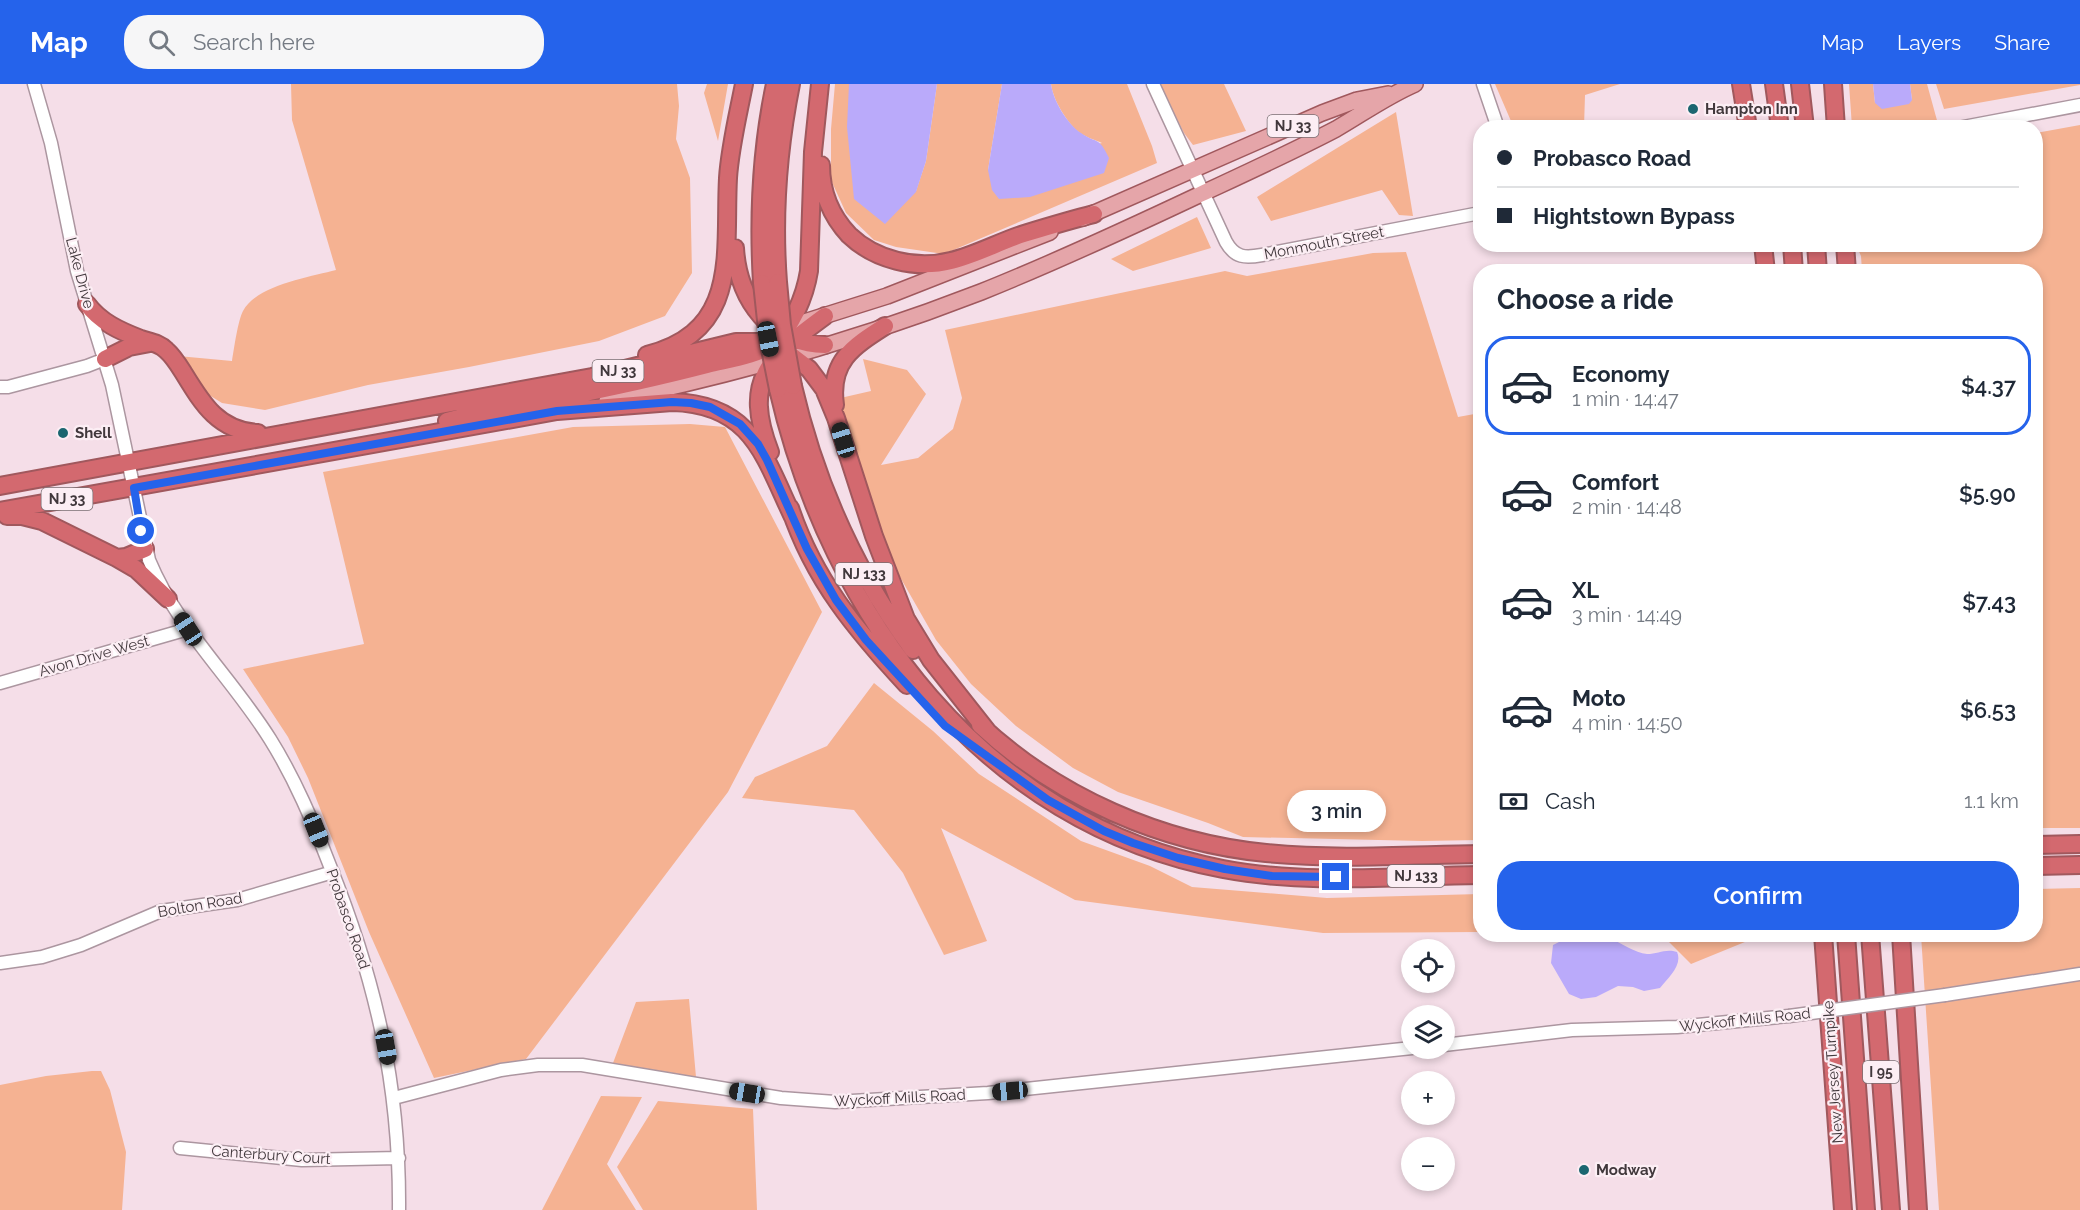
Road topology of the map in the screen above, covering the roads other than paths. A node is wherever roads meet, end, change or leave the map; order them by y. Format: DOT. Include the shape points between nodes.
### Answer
graph roads {
  1 [pos="34,84"];
  2 [pos="744,84"];
  3 [pos="775,84"];
  4 [pos="791,84"];
  5 [pos="822,84"];
  6 [pos="1153,84"];
  7 [pos="1415,84"];
  8 [pos="1483,84"];
  9 [pos="1741,84"];
  10 [pos="1774,84"];
  11 [pos="1800,84"];
  12 [pos="1833,84"];
  13 [pos="1397,92"];
  14 [pos="2080,105"];
  15 [pos="741,107"];
  16 [pos="1495,120"];
  17 [pos="1747,120"];
  18 [pos="1779,120"];
  19 [pos="1804,120"];
  20 [pos="1835,120"];
  21 [pos="2000,120"];
  22 [pos="1192,170"];
  23 [pos="1203,194"];
  24 [pos="1094,214"];
  25 [pos="1473,214"];
  26 [pos="770,283"];
  27 [pos="87,304"];
  28 [pos="825,316"];
  29 [pos="885,326"];
  30 [pos="154,343"];
  31 [pos="782,343"];
  32 [pos="825,345"];
  33 [pos="105,359"];
  34 [pos="0,387"];
  35 [pos="786,388"];
  36 [pos="499,394"];
  37 [pos="557,411"];
  38 [pos="836,418"];
  39 [pos="280,434"];
  40 [pos="368,445"];
  41 [pos="128,462"];
  42 [pos="0,486"];
  43 [pos="134,488"];
  44 [pos="0,511"];
  45 [pos="0,516"];
  46 [pos="793,517"];
  47 [pos="145,549"];
  48 [pos="117,558"];
  49 [pos="168,599"];
  50 [pos="188,629"];
  51 [pos="0,683"];
  52 [pos="987,731"];
  53 [pos="983,753"];
  54 [pos="2080,844"];
  55 [pos="2043,845"];
  56 [pos="1473,854"];
  57 [pos="2080,865"];
  58 [pos="2043,866"];
  59 [pos="333,872"];
  60 [pos="1473,875"];
  61 [pos="1824,942"];
  62 [pos="1847,942"];
  63 [pos="1871,942"];
  64 [pos="1901,942"];
  65 [pos="0,963"];
  66 [pos="2080,974"];
  67 [pos="1455,1044"];
  68 [pos="1401,1049"];
  69 [pos="394,1098"];
  70 [pos="180,1148"];
  71 [pos="399,1158"];
  72 [pos="399,1210"];
  73 [pos="1843,1210"];
  74 [pos="1866,1210"];
  75 [pos="1891,1210"];
  76 [pos="1918,1210"];
  1 -- 27 [label="street, Lake Drive"];
  2 -- 15 [label="highway"];
  3 -- 26 [label="highway, NJ 133" via="761,190"];
  4 -- 26 [label="highway, NJ 133" via="781,146"];
  5 -- 24 [label="highway" via="820,158 824,189 841,225 872,252 916,264 948,262 1022,234"];
  5 -- 31 [label="highway" via="813,152 809,272"];
  6 -- 22 [label="street, Monmouth Street"];
  7 -- 13 [label="main road, NJ 33"];
  8 -- 16 [label="street"];
  9 -- 17 [label="highway"];
  10 -- 18 [label="highway"];
  11 -- 19 [label="highway"];
  12 -- 20 [label="highway"];
  13 -- 22 [label="main road, NJ 33" via="1339,106"];
  13 -- 23 [label="main road, NJ 33" via="1332,130"];
  14 -- 21 [label="street"];
  15 -- 31 [label="highway" via="734,197 736,267 748,299"];
  15 -- 36 [label="highway" via="730,151 724,274 706,318 685,338 658,351 572,371"];
  22 -- 23 [label="street, Monmouth Street"];
  22 -- 24 [label="main road, NJ 33"];
  23 -- 25 [label="street, Monmouth Street" via="1231,250 1243,257"];
  23 -- 29 [label="main road, NJ 33" via="1010,280"];
  24 -- 28 [label="main road, NJ 33" via="957,270"];
  26 -- 35 [label="highway, NJ 133, bridge" via="768,339"];
  27 -- 30 [label="highway" via="106,324"];
  27 -- 33 [label="street, Lake Drive"];
  28 -- 31 [label="highway"];
  29 -- 32 [label="main road, NJ 33"];
  29 -- 38 [label="highway" via="854,348 839,366 833,391"];
  30 -- 33 [label="highway" via="129,347"];
  30 -- 39 [label="highway" via="172,356 204,405 218,418 245,432"];
  31 -- 32 [label="highway"];
  31 -- 36 [label="highway, NJ 33" via="736,342 592,377"];
  31 -- 37 [label="main road, NJ 33" via="662,390"];
  31 -- 38 [label="highway" via="819,382"];
  31 -- 40 [label="highway" via="643,380 474,413"];
  31 -- 46 [label="highway" via="760,388 761,421"];
  33 -- 34 [label="street"];
  33 -- 41 [label="street, Lake Drive"];
  35 -- 52 [label="highway, NJ 133" via="825,491 874,591 927,668"];
  35 -- 53 [label="highway, NJ 133" via="793,446 830,541 857,593 918,684"];
  36 -- 39 [label="highway, NJ 33"];
  37 -- 40 [label="highway, NJ 33"];
  37 -- 46 [label="highway" via="672,402 718,410 740,424 758,444"];
  38 -- 52 [label="highway" via="906,619 931,660"];
  39 -- 41 [label="highway, NJ 33"];
  40 -- 43 [label="highway, NJ 33"];
  41 -- 42 [label="highway, NJ 33"];
  41 -- 43 [label="street, Probasco Road"];
  43 -- 44 [label="highway, NJ 33"];
  43 -- 47 [label="street, Probasco Road"];
  45 -- 48 [label="highway" via="42,521"];
  46 -- 53 [label="highway" via="821,577 857,629 945,726"];
  47 -- 48 [label="highway"];
  47 -- 49 [label="street, Probasco Road"];
  48 -- 49 [label="highway" via="136,569"];
  49 -- 50 [label="street, Probasco Road"];
  50 -- 51 [label="street, Avon Drive West"];
  50 -- 59 [label="street, Probasco Road" via="284,761"];
  52 -- 56 [label="highway, NJ 133" via="1078,795 1136,822 1195,840 1283,855"];
  53 -- 60 [label="highway, NJ 133" via="1034,792 1089,824 1193,862 1287,877"];
  54 -- 55 [label="highway"];
  57 -- 58 [label="highway"];
  59 -- 65 [label="street, Bolton Road" via="237,900 161,911 81,945 42,957"];
  59 -- 69 [label="street, Probasco Road" via="375,1001"];
  61 -- 73 [label="highway, New Jersey Turnpike"];
  62 -- 74 [label="highway, New Jersey Turnpike / I 95"];
  63 -- 75 [label="highway, I 95"];
  64 -- 76 [label="highway, I 95"];
  66 -- 67 [label="street, Wyckoff Mills Road, bridge" via="1789,1016 1677,1027 1572,1030"];
  68 -- 69 [label="street, Wyckoff Mills Road" via="1000,1092 835,1102 781,1098 582,1065 538,1065 501,1070"];
  69 -- 71 [label="street, Probasco Road"];
  70 -- 71 [label="street, Canterbury Court" via="302,1160"];
  71 -- 72 [label="street, Probasco Road"];
}
